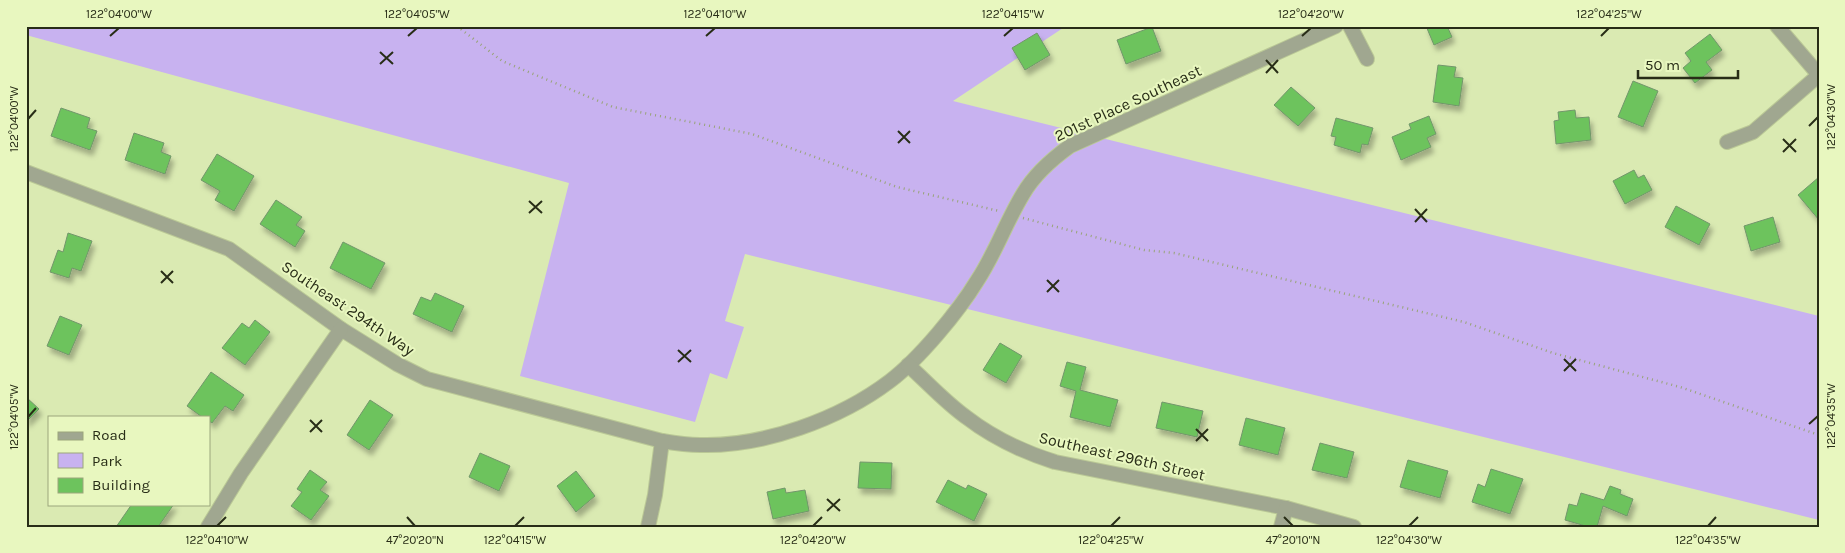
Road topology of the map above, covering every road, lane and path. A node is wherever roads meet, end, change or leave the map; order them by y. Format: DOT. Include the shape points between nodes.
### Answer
graph roads {
  1 [pos="457,26"];
  2 [pos="1336,26"];
  3 [pos="1350,26"];
  4 [pos="1777,26"];
  5 [pos="1367,59"];
  6 [pos="1819,75"];
  7 [pos="1727,142"];
  8 [pos="26,172"];
  9 [pos="1012,214"];
  10 [pos="342,329"];
  11 [pos="908,365"];
  12 [pos="1819,436"];
  13 [pos="662,442"];
  14 [pos="1286,508"];
  15 [pos="208,527"];
  16 [pos="648,527"];
  17 [pos="1281,527"];
  18 [pos="1354,527"];
  1 -- 9 [label="path" via="502,61 613,107 752,134 897,187"];
  2 -- 9 [label="street, 201st Place Southeast" via="1070,146 1038,174"];
  3 -- 5 [label="street"];
  4 -- 6 [label="street"];
  6 -- 7 [label="street" via="1753,132"];
  8 -- 10 [label="street, Southeast 294th Way" via="229,249"];
  9 -- 11 [label="street, 201st Place Southeast" via="977,282"];
  9 -- 12 [label="path" via="1144,250 1174,253 1464,322 1553,353 1680,387"];
  10 -- 13 [label="street, Southeast 294th Way" via="427,379"];
  10 -- 15 [label="street" via="241,473"];
  11 -- 13 [label="street, 201st Place Southeast" via="874,392 835,413 784,433 731,444"];
  11 -- 14 [label="street, Southeast 296th Street" via="964,416 1030,454 1054,462"];
  13 -- 16 [label="street"];
  14 -- 17 [label="street"];
  14 -- 18 [label="street, Southeast 296th Street"];
}
